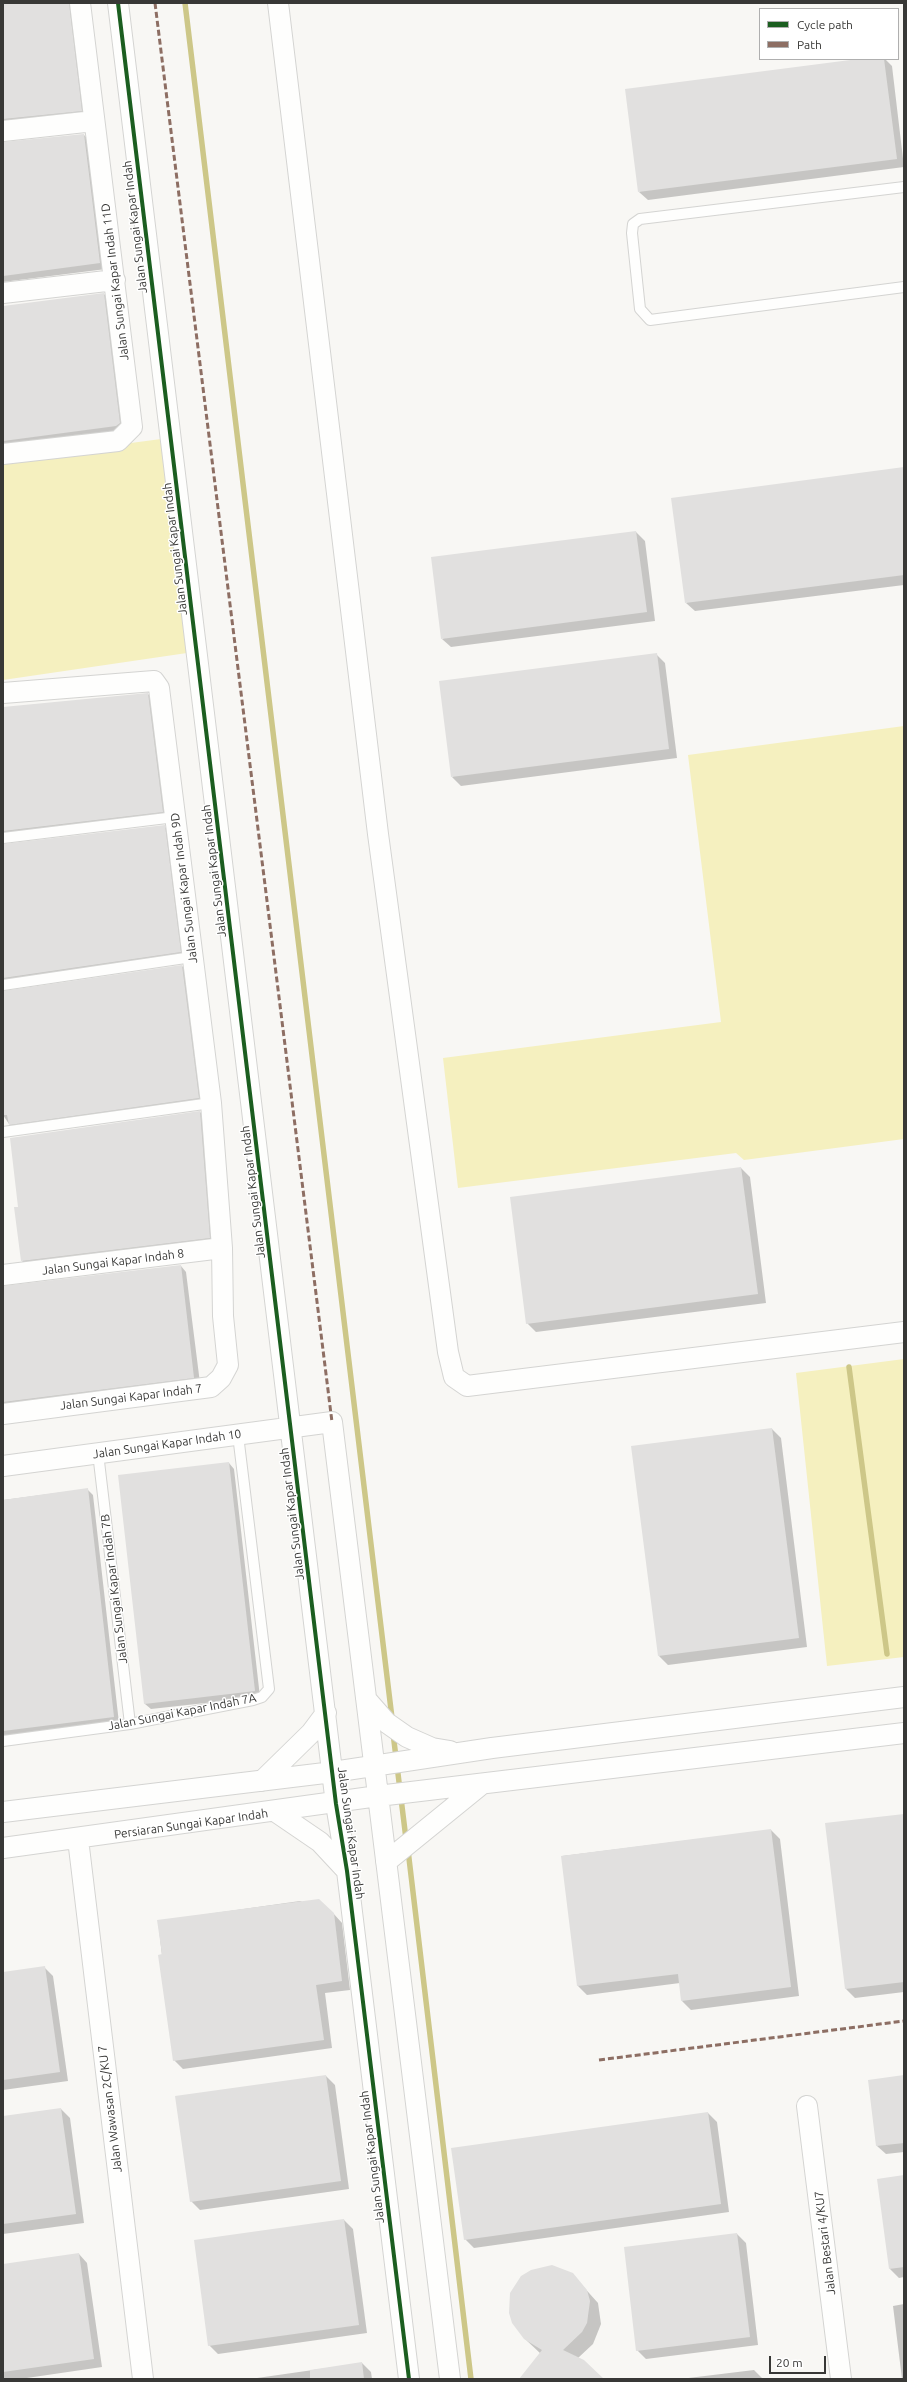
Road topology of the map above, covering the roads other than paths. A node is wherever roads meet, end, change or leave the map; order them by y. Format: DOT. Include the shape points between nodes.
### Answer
graph roads {
  1 [pos="80,3"];
  2 [pos="118,3"];
  3 [pos="278,3"];
  4 [pos="94,121"];
  5 [pos="3,131"];
  6 [pos="904,186"];
  7 [pos="115,280"];
  8 [pos="904,287"];
  9 [pos="3,293"];
  10 [pos="3,454"];
  11 [pos="3,693"];
  12 [pos="175,816"];
  13 [pos="3,838"];
  14 [pos="192,957"];
  15 [pos="3,985"];
  16 [pos="211,1104"];
  17 [pos="3,1132"];
  18 [pos="222,1248"];
  19 [pos="3,1276"];
  20 [pos="904,1332"];
  21 [pos="3,1414"];
  22 [pos="292,1428"];
  23 [pos="238,1435"];
  24 [pos="98,1453"];
  25 [pos="3,1466"];
  26 [pos="904,1697"];
  27 [pos="366,1699"];
  28 [pos="326,1713"];
  29 [pos="130,1724"];
  30 [pos="904,1733"];
  31 [pos="3,1741"];
  32 [pos="464,1753"];
  33 [pos="381,1765"];
  34 [pos="333,1772"];
  35 [pos="262,1781"];
  36 [pos="482,1784"];
  37 [pos="385,1796"];
  38 [pos="336,1804"];
  39 [pos="3,1812"];
  40 [pos="276,1812"];
  41 [pos="78,1839"];
  42 [pos="3,1848"];
  43 [pos="386,1862"];
  44 [pos="347,1871"];
  45 [pos="807,2106"];
  46 [pos="143,2379"];
  47 [pos="409,2379"];
  48 [pos="450,2379"];
  49 [pos="841,2379"];
  1 -- 4 [label="street, Jalan Sungai Kapar Indah 11D"];
  2 -- 22 [label="street, Jalan Sungai Kapar Indah"];
  3 -- 20 [label="street" via="380,842 447,1344 454,1377 467,1386"];
  4 -- 5 [label="street"];
  4 -- 7 [label="street, Jalan Sungai Kapar Indah 11D"];
  6 -- 8 [label="lane" via="640,219 633,224 632,233 640,309 650,320"];
  7 -- 9 [label="street"];
  7 -- 10 [label="street, Jalan Sungai Kapar Indah 11D" via="132,427 118,441"];
  11 -- 12 [label="street, Jalan Sungai Kapar Indah 9D" via="154,681 160,688"];
  12 -- 13 [label="lane"];
  12 -- 14 [label="street, Jalan Sungai Kapar Indah 9D"];
  14 -- 15 [label="lane"];
  14 -- 16 [label="street, Jalan Sungai Kapar Indah 9D"];
  16 -- 17 [label="lane"];
  16 -- 18 [label="street, Jalan Sungai Kapar Indah 9D"];
  18 -- 19 [label="street, Jalan Sungai Kapar Indah 8"];
  18 -- 21 [label="street, Jalan Sungai Kapar Indah 7" via="223,1316 228,1365 221,1378 211,1387"];
  22 -- 23 [label="street, Jalan Sungai Kapar Indah 10"];
  22 -- 27 [label="street, Jalan Sungai Kapar Indah 10" via="332,1422"];
  22 -- 28 [label="street, Jalan Sungai Kapar Indah"];
  23 -- 24 [label="street, Jalan Sungai Kapar Indah 10"];
  23 -- 29 [label="lane, Jalan Sungai Kapar Indah 7A" via="269,1689 262,1697 253,1700"];
  24 -- 25 [label="street, Jalan Sungai Kapar Indah 10"];
  24 -- 29 [label="lane, Jalan Sungai Kapar Indah 7B"];
  26 -- 32 [label="street"];
  27 -- 32 [label="street" via="387,1722 407,1737 432,1748"];
  27 -- 33 [label="street"];
  28 -- 34 [label="street, Jalan Sungai Kapar Indah"];
  28 -- 35 [label="street" via="311,1732"];
  29 -- 31 [label="lane, Jalan Sungai Kapar Indah 7A"];
  30 -- 36 [label="street, Persiaran Sungai Kapar Indah"];
  32 -- 33 [label="street"];
  33 -- 34 [label="street"];
  33 -- 37 [label="street"];
  34 -- 35 [label="street"];
  34 -- 38 [label="street, Jalan Sungai Kapar Indah"];
  35 -- 39 [label="street"];
  36 -- 37 [label="street, Persiaran Sungai Kapar Indah"];
  36 -- 43 [label="street"];
  37 -- 38 [label="street, Persiaran Sungai Kapar Indah"];
  37 -- 43 [label="street"];
  38 -- 40 [label="street, Persiaran Sungai Kapar Indah"];
  38 -- 44 [label="street, Jalan Sungai Kapar Indah"];
  40 -- 41 [label="street, Persiaran Sungai Kapar Indah"];
  40 -- 44 [label="street" via="320,1842"];
  41 -- 42 [label="street, Persiaran Sungai Kapar Indah"];
  41 -- 46 [label="street, Jalan Wawasan 2C/KU 7"];
  43 -- 48 [label="street"];
  44 -- 47 [label="street, Jalan Sungai Kapar Indah"];
  45 -- 49 [label="street, Jalan Bestari 4/KU7"];
}
